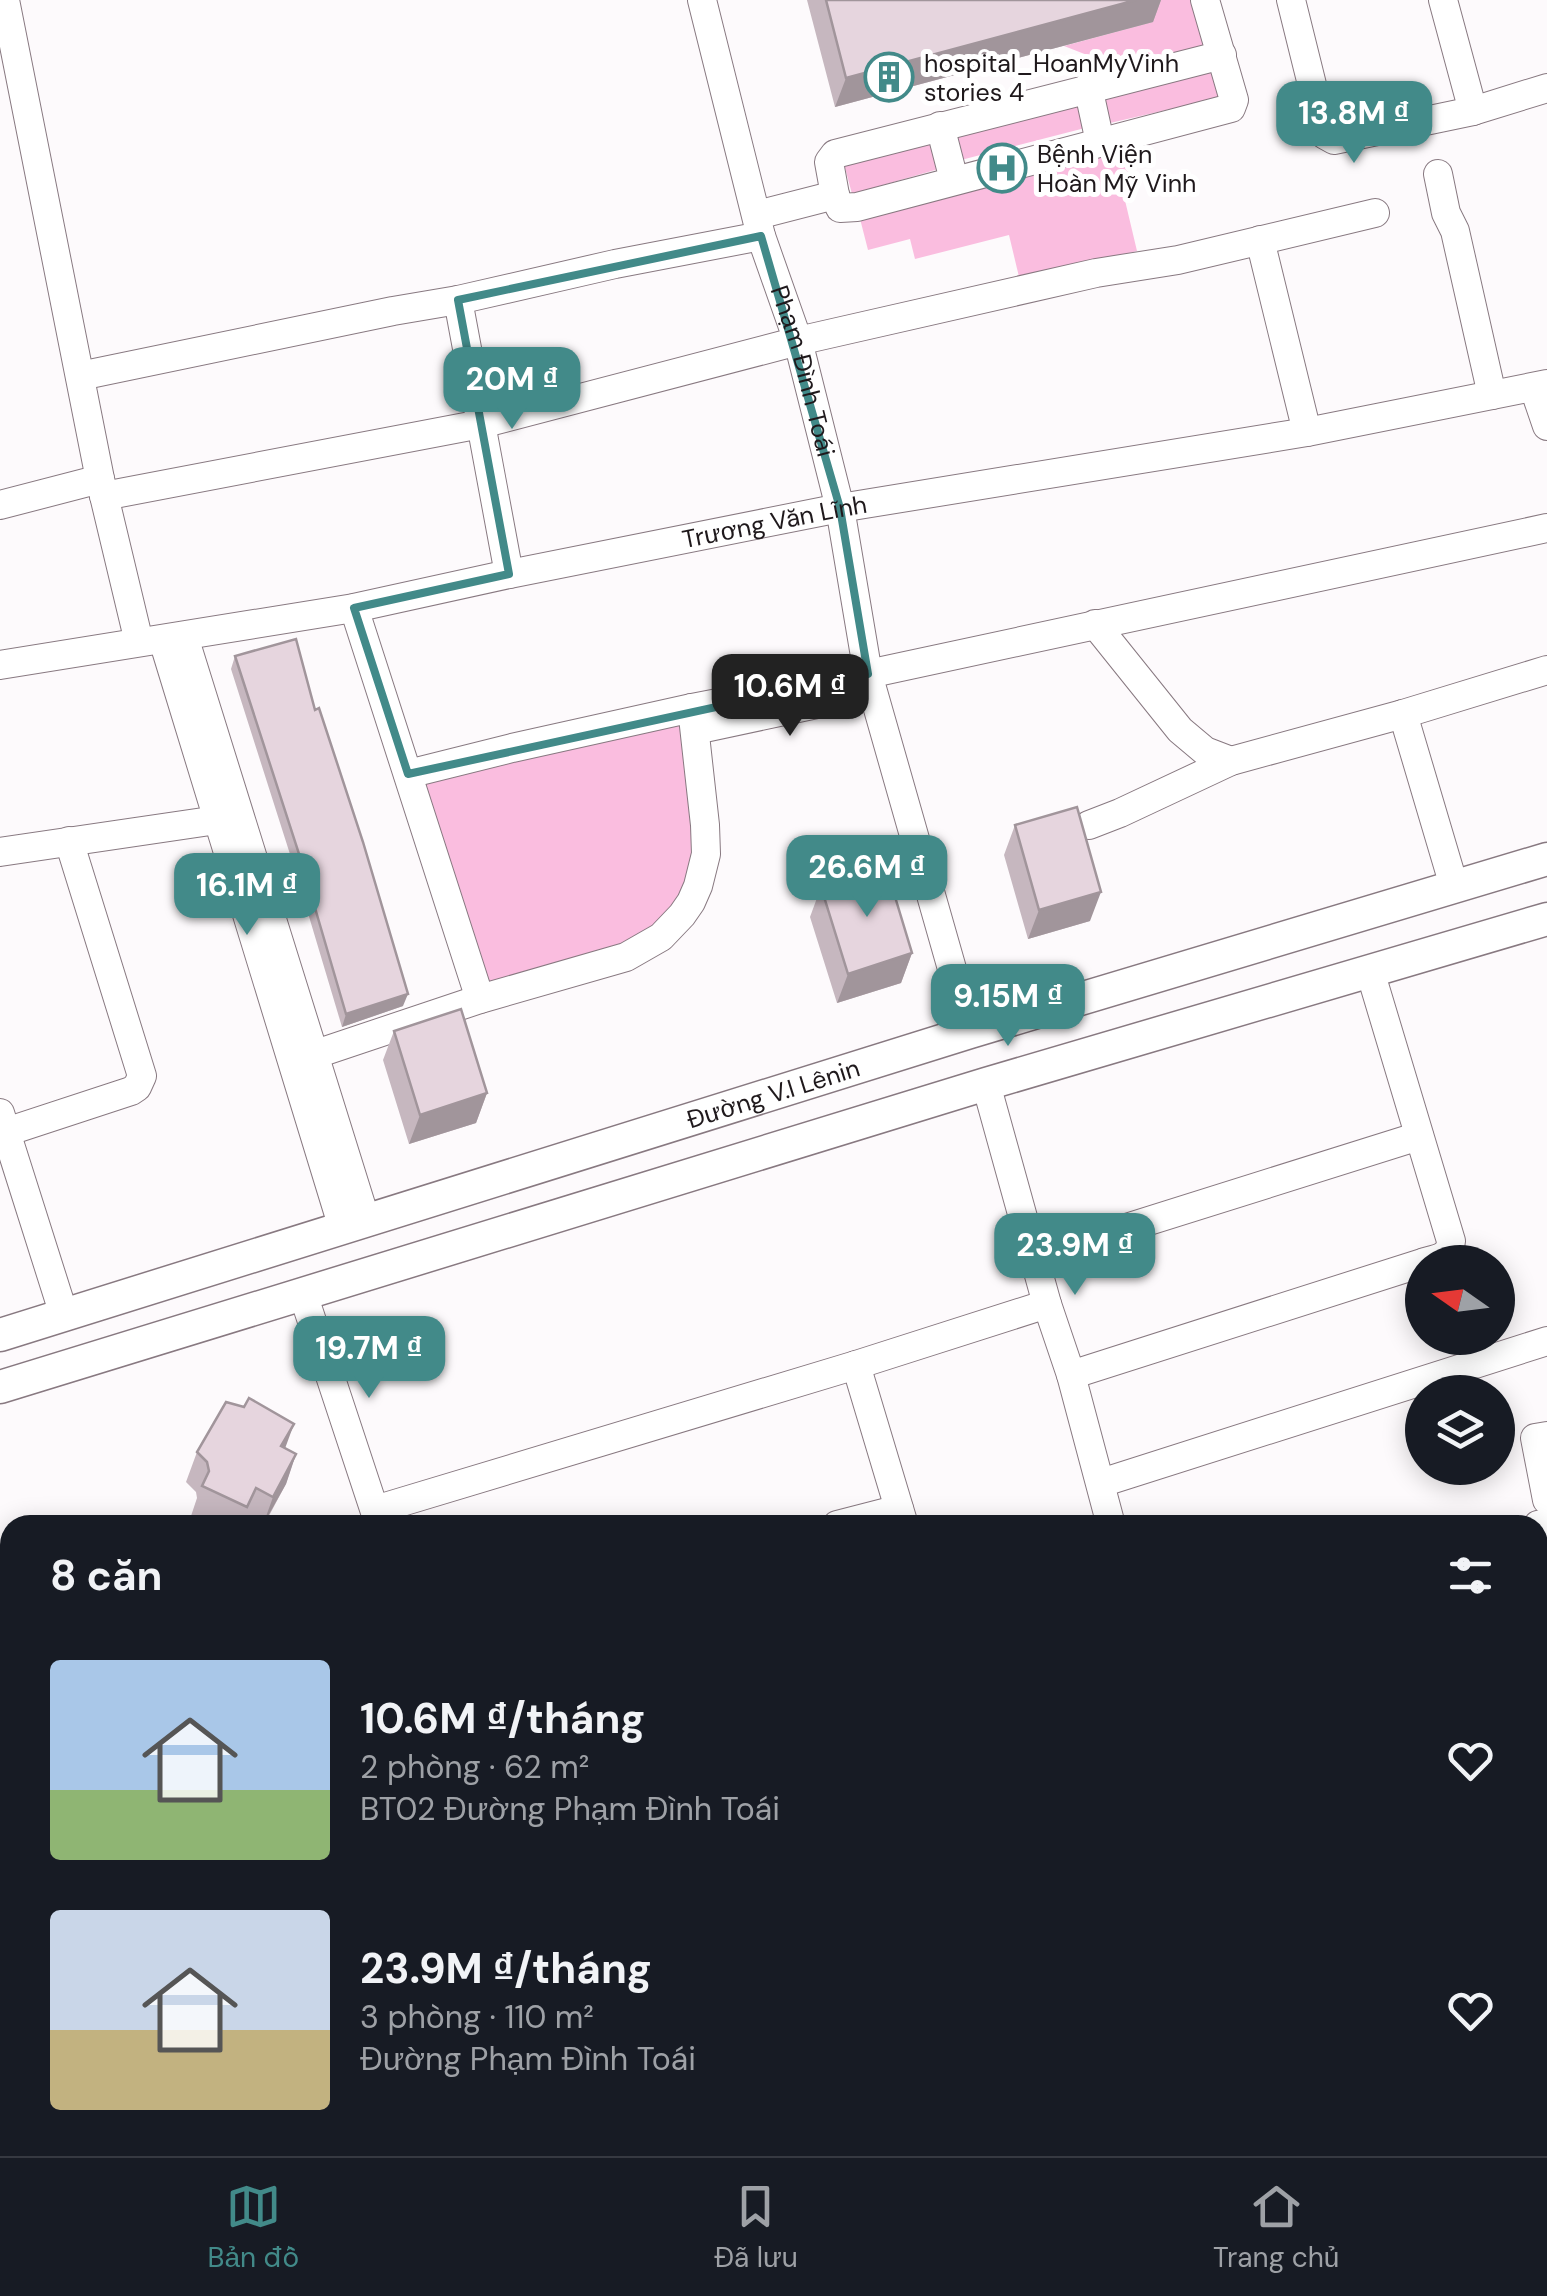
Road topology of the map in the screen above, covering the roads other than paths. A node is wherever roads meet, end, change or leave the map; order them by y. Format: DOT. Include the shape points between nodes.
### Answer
graph roads {
  1 [pos="702,0"];
  2 [pos="1205,0"];
  3 [pos="1291,0"];
  4 [pos="1443,0"];
  5 [pos="4,12"];
  6 [pos="1222,55"];
  7 [pos="1088,87"];
  8 [pos="1547,88"];
  9 [pos="1472,111"];
  10 [pos="940,126"];
  11 [pos="1100,142"];
  12 [pos="1438,174"];
  13 [pos="954,180"];
  14 [pos="835,195"];
  15 [pos="1375,213"];
  16 [pos="759,225"];
  17 [pos="1260,240"];
  18 [pos="458,300"];
  19 [pos="798,341"];
  20 [pos="80,376"];
  21 [pos="1541,386"];
  22 [pos="1492,395"];
  23 [pos="481,424"];
  24 [pos="1547,426"];
  25 [pos="1307,432"];
  26 [pos="102,488"];
  27 [pos="0,505"];
  28 [pos="840,508"];
  29 [pos="1547,528"];
  30 [pos="509,574"];
  31 [pos="354,608"];
  32 [pos="1094,624"];
  33 [pos="162,640"];
  34 [pos="0,665"];
  35 [pos="1547,670"];
  36 [pos="870,683"];
  37 [pos="1403,714"];
  38 [pos="693,719"];
  39 [pos="1231,761"];
  40 [pos="408,774"];
  41 [pos="218,820"];
  42 [pos="1089,825"];
  43 [pos="69,841"];
  44 [pos="0,852"];
  45 [pos="1547,859"];
  46 [pos="1454,886"];
  47 [pos="1547,919"];
  48 [pos="1370,971"];
  49 [pos="480,999"];
  50 [pos="970,1032"];
  51 [pos="314,1055"];
  52 [pos="986,1084"];
  53 [pos="2,1126"];
  54 [pos="1419,1136"];
  55 [pos="355,1224"];
  56 [pos="289,1245"];
  57 [pos="1450,1245"];
  58 [pos="1034,1257"];
  59 [pos="1405,1269"];
  60 [pos="303,1294"];
  61 [pos="1047,1304"];
  62 [pos="64,1315"];
  63 [pos="0,1335"];
  64 [pos="1547,1341"];
  65 [pos="856,1365"];
  66 [pos="1071,1375"];
  67 [pos="0,1387"];
  68 [pos="1547,1436"];
  69 [pos="1100,1483"];
  70 [pos="1547,1500"];
  71 [pos="376,1515"];
  72 [pos="383,1515"];
  73 [pos="901,1515"];
  74 [pos="1109,1515"];
  1 -- 16 [label="street, Phạm Đình Toái"];
  2 -- 6 [label="street"];
  3 -- 9 [label="street" via="1329,138"];
  4 -- 9 [label="street"];
  5 -- 20 [label="street"];
  6 -- 7 [label="street"];
  6 -- 11 [label="street" via="1234,100 1230,108"];
  7 -- 10 [label="street"];
  7 -- 11 [label="street"];
  8 -- 9 [label="street"];
  10 -- 13 [label="street"];
  10 -- 14 [label="street" via="835,154 828,162"];
  11 -- 13 [label="street"];
  12 -- 22 [label="street"];
  13 -- 14 [label="street" via="857,207 840,208"];
  14 -- 16 [label="street"];
  15 -- 17 [label="street"];
  16 -- 18 [label="street"];
  16 -- 19 [label="street, Phạm Đình Toái"];
  17 -- 19 [label="street"];
  17 -- 25 [label="street"];
  18 -- 20 [label="street"];
  18 -- 23 [label="street"];
  19 -- 23 [label="street"];
  19 -- 28 [label="street, Phạm Đình Toái"];
  20 -- 26 [label="street"];
  21 -- 22 [label="street, Trương Văn Lĩnh"];
  21 -- 24 [label="street"];
  22 -- 25 [label="street, Trương Văn Lĩnh"];
  23 -- 26 [label="street"];
  23 -- 30 [label="street"];
  25 -- 28 [label="street, Trương Văn Lĩnh"];
  26 -- 27 [label="street"];
  26 -- 33 [label="street"];
  28 -- 30 [label="street, Trương Văn Lĩnh"];
  28 -- 36 [label="street, Phạm Đình Toái"];
  29 -- 32 [label="street"];
  30 -- 31 [label="street, Trương Văn Lĩnh"];
  31 -- 33 [label="street, Trương Văn Lĩnh"];
  31 -- 40 [label="street"];
  32 -- 36 [label="street"];
  32 -- 39 [label="street" via="1180,730"];
  33 -- 34 [label="street, Trương Văn Lĩnh"];
  33 -- 41 [label="street"];
  33 -- 51 [label="street"];
  35 -- 37 [label="street"];
  36 -- 38 [label="street"];
  36 -- 50 [label="street, Phạm Đình Toái"];
  37 -- 39 [label="street"];
  37 -- 46 [label="street"];
  38 -- 40 [label="street" via="512,748"];
  38 -- 49 [label="street" via="706,854 682,915 661,938 626,957"];
  39 -- 42 [label="street"];
  40 -- 49 [label="street"];
  41 -- 43 [label="street"];
  41 -- 55 [label="street"];
  43 -- 44 [label="street"];
  43 -- 53 [label="street" via="142,1076 131,1092"];
  45 -- 46 [label="main road, Đường V.I Lênin"];
  46 -- 50 [label="main road, Đường V.I Lênin"];
  47 -- 48 [label="main road"];
  48 -- 52 [label="main road"];
  48 -- 54 [label="street"];
  49 -- 51 [label="street"];
  50 -- 52 [label="main road"];
  50 -- 55 [label="main road, Đường V.I Lênin"];
  51 -- 55 [label="street"];
  52 -- 58 [label="street"];
  52 -- 60 [label="main road"];
  53 -- 62 [label="street"];
  54 -- 57 [label="street"];
  54 -- 58 [label="street"];
  55 -- 56 [label="main road, Đường V.I Lênin"];
  56 -- 60 [label="main road"];
  56 -- 62 [label="main road, Đường V.I Lênin"];
  58 -- 61 [label="street"];
  59 -- 66 [label="street"];
  60 -- 67 [label="main road"];
  60 -- 71 [label="street"];
  61 -- 65 [label="street"];
  61 -- 66 [label="street"];
  62 -- 63 [label="main road, Đường V.I Lênin"];
  64 -- 69 [label="street"];
  65 -- 72 [label="street"];
  65 -- 73 [label="street"];
  66 -- 69 [label="street"];
  68 -- 70 [label="street" via="1535,1438"];
  69 -- 74 [label="street"];
}
